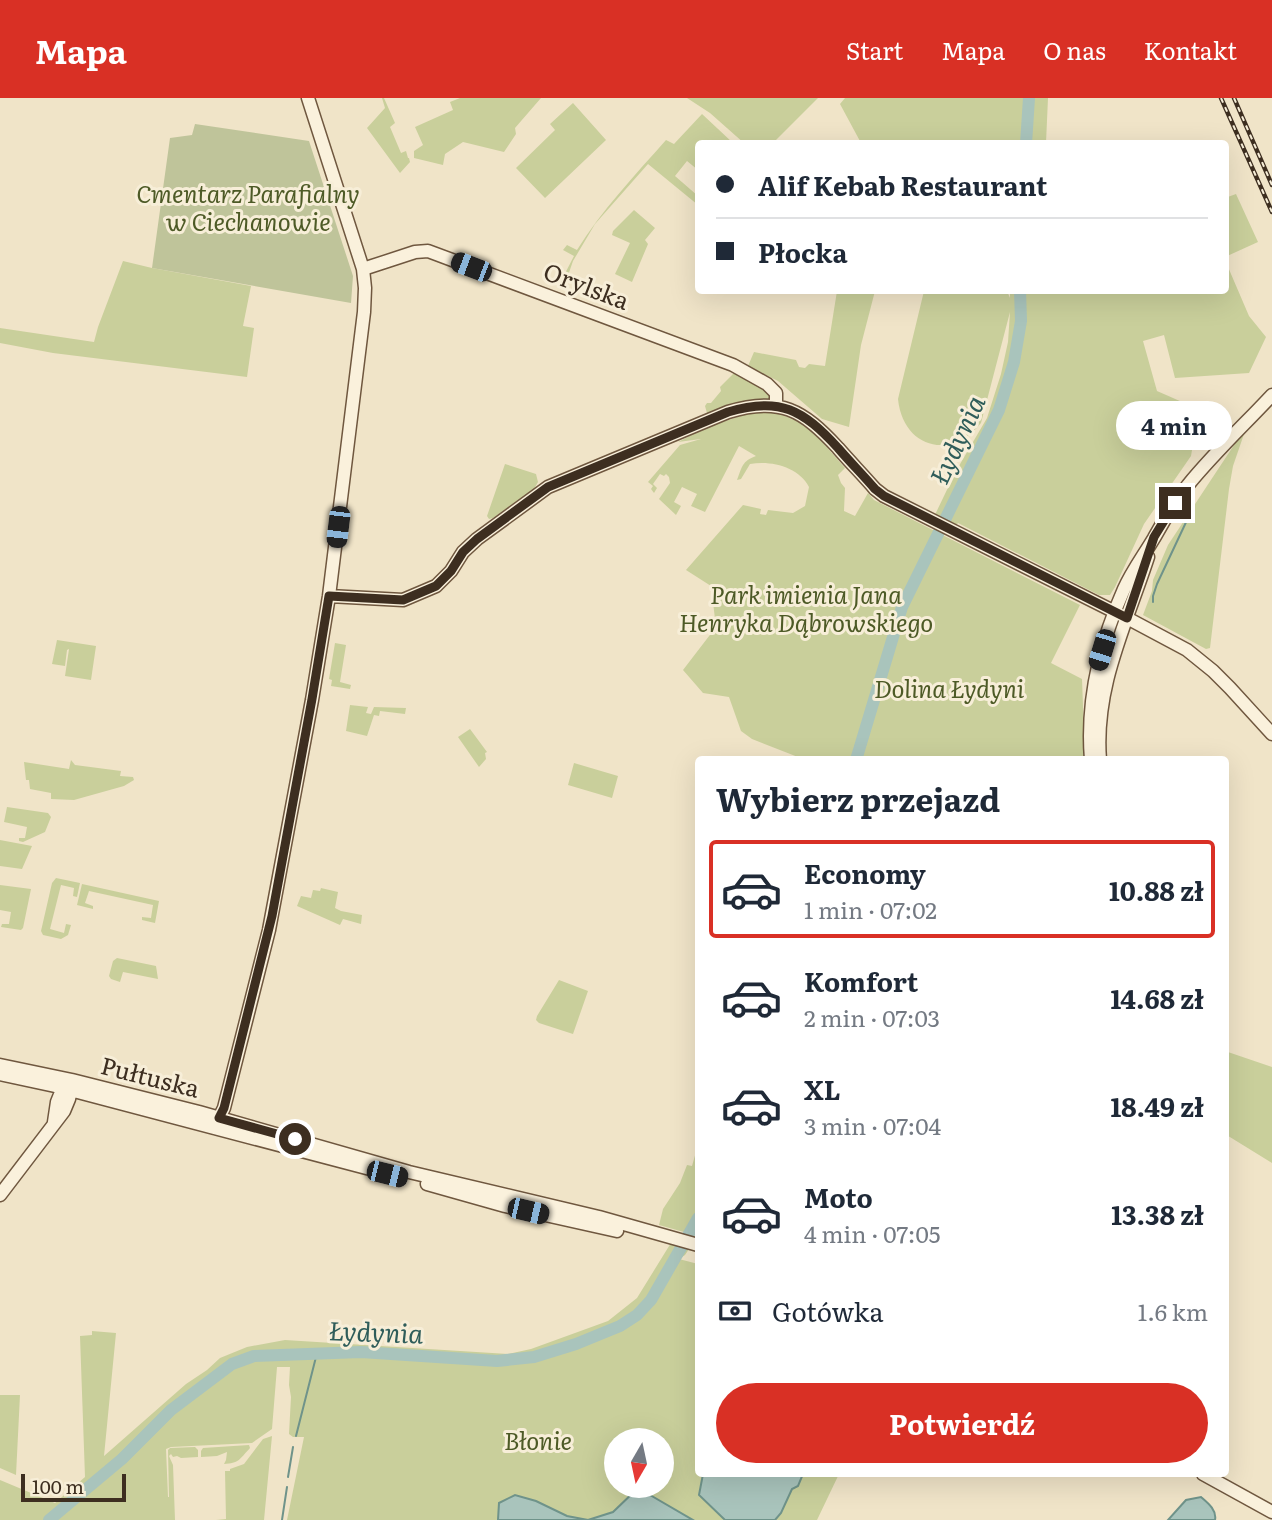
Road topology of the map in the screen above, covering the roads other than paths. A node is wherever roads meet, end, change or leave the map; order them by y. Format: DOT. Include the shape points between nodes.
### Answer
graph roads {
  1 [pos="309,98"];
  2 [pos="363,269"];
  3 [pos="1272,395"];
  4 [pos="776,406"];
  5 [pos="329,596"];
  6 [pos="1121,615"];
  7 [pos="1272,734"];
  8 [pos="1091,756"];
  9 [pos="1100,756"];
  10 [pos="0,1065"];
  11 [pos="0,1074"];
  12 [pos="33,1081"];
  13 [pos="68,1085"];
  14 [pos="96,1098"];
  15 [pos="57,1116"];
  16 [pos="217,1123"];
  17 [pos="0,1195"];
  18 [pos="695,1249"];
  19 [pos="1208,1477"];
  20 [pos="1272,1512"];
  1 -- 2 [label="street"];
  2 -- 4 [label="street, Orylska" via="428,251 733,365 767,384 776,393"];
  2 -- 5 [label="street" via="364,312"];
  3 -- 6 [label="street" via="1182,493 1130,577"];
  4 -- 5 [label="street" via="747,406 728,412 548,487 463,552 436,586 403,600"];
  4 -- 6 [label="street" via="818,426 884,496"];
  5 -- 16 [label="street" via="271,923"];
  6 -- 7 [label="street" via="1187,650"];
  6 -- 8 [label="street" via="1097,669"];
  6 -- 9 [label="street" via="1103,690"];
  10 -- 13 [label="street, Pułtuska"];
  11 -- 12 [label="street, Pułtuska"];
  12 -- 13 [label="street, Pułtuska"];
  12 -- 15 [label="street" via="50,1097"];
  13 -- 14 [label="street, Pułtuska"];
  13 -- 15 [label="street"];
  13 -- 16 [label="street, Pułtuska"];
  14 -- 15 [label="street" via="76,1102"];
  14 -- 16 [label="street, Pułtuska"];
  15 -- 17 [label="street"];
  16 -- 18 [label="street, Pułtuska" via="505,1206"];
  19 -- 20 [label="street"];
}
